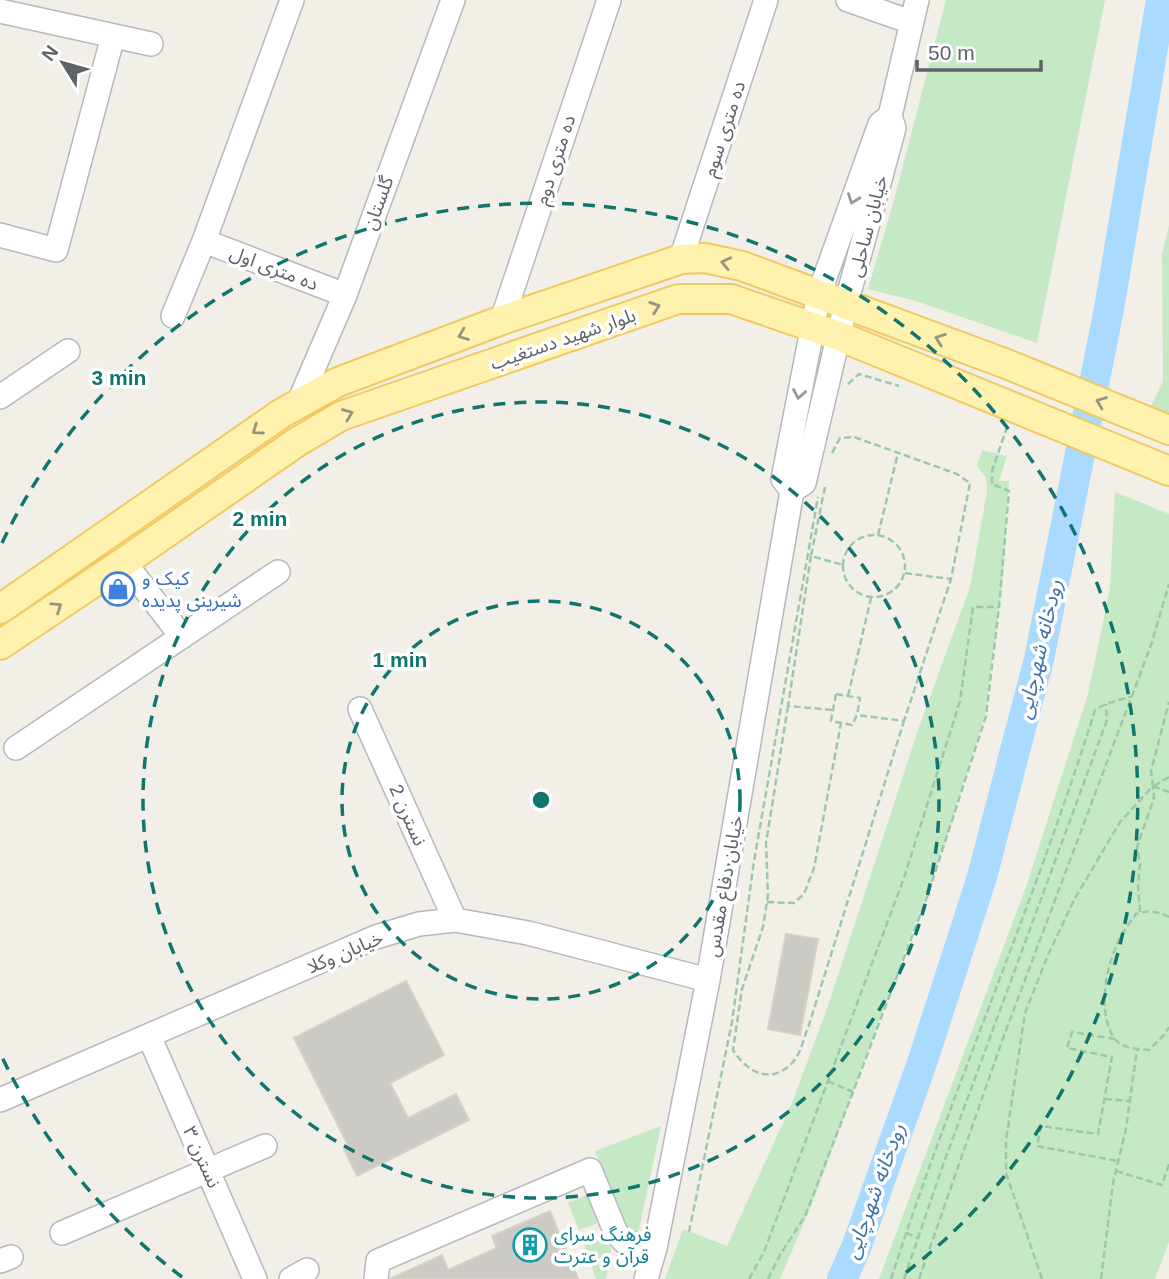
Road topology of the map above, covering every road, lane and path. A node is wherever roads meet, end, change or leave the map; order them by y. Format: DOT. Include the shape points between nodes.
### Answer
graph roads {
  1 [pos="292,0"];
  2 [pos="453,0"];
  3 [pos="609,0"];
  4 [pos="766,0"];
  5 [pos="848,0"];
  6 [pos="917,0"];
  7 [pos="0,10"];
  8 [pos="911,22"];
  9 [pos="113,36"];
  10 [pos="152,44"];
  11 [pos="890,116"];
  12 [pos="0,235"];
  13 [pos="204,241"];
  14 [pos="681,259"];
  15 [pos="819,294"];
  16 [pos="345,295"];
  17 [pos="846,304"];
  18 [pos="173,316"];
  19 [pos="502,320"];
  20 [pos="811,327"];
  21 [pos="839,337"];
  22 [pos="68,351"];
  23 [pos="899,386"];
  24 [pos="843,387"];
  25 [pos="0,397"];
  26 [pos="298,404"];
  27 [pos="1015,426"];
  28 [pos="1167,429"];
  29 [pos="898,453"];
  30 [pos="831,456"];
  31 [pos="1160,467"];
  32 [pos="792,491"];
  33 [pos="878,535"];
  34 [pos="811,556"];
  35 [pos="124,562"];
  36 [pos="842,565"];
  37 [pos="278,572"];
  38 [pos="905,573"];
  39 [pos="951,579"];
  40 [pos="1169,584"];
  41 [pos="871,598"];
  42 [pos="999,607"];
  43 [pos="0,609"];
  44 [pos="182,637"];
  45 [pos="0,645"];
  46 [pos="848,696"];
  47 [pos="1133,696"];
  48 [pos="1169,702"];
  49 [pos="1106,704"];
  50 [pos="788,706"];
  51 [pos="360,709"];
  52 [pos="833,710"];
  53 [pos="857,715"];
  54 [pos="904,721"];
  55 [pos="841,723"];
  56 [pos="16,748"];
  57 [pos="1169,777"];
  58 [pos="1153,786"];
  59 [pos="1169,792"];
  60 [pos="1068,793"];
  61 [pos="1079,797"];
  62 [pos="767,902"];
  63 [pos="1140,913"];
  64 [pos="1169,917"];
  65 [pos="455,920"];
  66 [pos="708,980"];
  67 [pos="1169,1027"];
  68 [pos="149,1036"];
  69 [pos="1115,1039"];
  70 [pos="1137,1049"];
  71 [pos="828,1082"];
  72 [pos="853,1092"];
  73 [pos="1104,1099"];
  74 [pos="0,1100"];
  75 [pos="1130,1101"];
  76 [pos="265,1146"];
  77 [pos="1118,1161"];
  78 [pos="1169,1164"];
  79 [pos="208,1171"];
  80 [pos="1116,1171"];
  81 [pos="689,1232"];
  82 [pos="62,1233"];
  83 [pos="906,1233"];
  84 [pos="918,1238"];
  85 [pos="655,1248"];
  86 [pos="255,1279"];
  87 [pos="376,1279"];
  88 [pos="646,1279"];
  89 [pos="749,1279"];
  90 [pos="768,1279"];
  91 [pos="891,1279"];
  92 [pos="904,1279"];
  93 [pos="919,1279"];
  94 [pos="1042,1279"];
  95 [pos="1101,1279"];
  1 -- 13 [label="street"];
  2 -- 16 [label="street, گلستان"];
  3 -- 19 [label="street, ده متری دوم"];
  4 -- 14 [label="street, ده متری سوم"];
  5 -- 8 [label="street"];
  6 -- 8 [label="street, خیابان ساحلی"];
  7 -- 9 [label="street"];
  8 -- 11 [label="street, خیابان ساحلی"];
  9 -- 10 [label="street"];
  9 -- 12 [label="street" via="56,250"];
  11 -- 15 [label="street, خیابان ساحلی, one-way" via="880,124"];
  11 -- 17 [label="street, خیابان ساحلی" via="894,128"];
  13 -- 16 [label="street, ده متری اول"];
  13 -- 18 [label="street"];
  15 -- 14 [label="main road, بلوار شهید دستغیب, one-way" via="742,266 705,258"];
  14 -- 19 [label="main road, بلوار شهید دستغیب"];
  15 -- 17 [label="main road, بلوار شهید دستغیب"];
  15 -- 20 [label="street, خیابان ساحلی"];
  16 -- 26 [label="street, گلستان"];
  17 -- 21 [label="street, خیابان ساحلی"];
  28 -- 17 [label="main road, بلوار شهید دستغیب, one-way"];
  19 -- 26 [label="main road, بلوار شهید دستغیب, one-way" via="338,382"];
  20 -- 21 [label="main road, بلوار شهید دستغیب"];
  20 -- 32 [label="street, خیابان دفاع مقدس, one-way" via="783,479"];
  35 -- 20 [label="main road, بلوار شهید دستغیب, one-way" via="341,416 678,299 731,299"];
  21 -- 31 [label="main road, بلوار شهید دستغیب"];
  21 -- 32 [label="street, خیابان دفاع مقدس" via="804,482"];
  22 -- 25 [label="street"];
  23 -- 24 [label="path" via="859,374"];
  26 -- 43 [label="main road, بلوار شهید دستغیب, one-way"];
  27 -- 42 [label="path" via="1008,424 992,471 992,484 1009,491"];
  29 -- 30 [label="path" via="847,437 840,438"];
  29 -- 33 [label="path"];
  29 -- 39 [label="path" via="970,483"];
  32 -- 66 [label="street, خیابان دفاع مقدس"];
  33 -- 36 [label="path" via="850,545"];
  33 -- 38 [label="path" via="896,544"];
  34 -- 36 [label="path"];
  34 -- 50 [label="path"];
  34 -- 81 [label="path" via="823,481 779,710 732,1022"];
  35 -- 44 [label="street"];
  45 -- 35 [label="main road, بلوار شهید دستغیب, one-way"];
  36 -- 41 [label="path" via="854,590"];
  37 -- 44 [label="street"];
  38 -- 39 [label="path"];
  38 -- 41 [label="path" via="896,589"];
  39 -- 54 [label="path"];
  40 -- 47 [label="path"];
  41 -- 46 [label="path"];
  42 -- 71 [label="path" via="973,607 960,702 904,878"];
  42 -- 72 [label="path" via="986,716 927,897"];
  44 -- 56 [label="street"];
  46 -- 52 [label="path" via="836,694"];
  46 -- 53 [label="path" via="860,698"];
  47 -- 49 [label="path"];
  47 -- 93 [label="path" via="1002,1041"];
  48 -- 58 [label="path" via="1150,771"];
  49 -- 60 [label="path" via="1095,710"];
  49 -- 61 [label="path" via="1107,720"];
  50 -- 52 [label="path"];
  50 -- 62 [label="path" via="766,843"];
  51 -- 65 [label="street, نسترن 2"];
  52 -- 55 [label="path" via="831,722"];
  53 -- 54 [label="path"];
  53 -- 55 [label="path" via="852,725"];
  54 -- 62 [label="path" via="794,1062 776,1073 760,1075 742,1064 733,1050 742,989"];
  55 -- 62 [label="path" via="814,868 804,894 794,903"];
  57 -- 58 [label="path"];
  58 -- 59 [label="path"];
  58 -- 63 [label="path" via="1154,798 1137,847"];
  58 -- 94 [label="path" via="1119,822 1074,900 1025,1013 1006,1139 1006,1173"];
  60 -- 61 [label="path"];
  60 -- 83 [label="path"];
  61 -- 84 [label="path"];
  63 -- 64 [label="path"];
  63 -- 69 [label="path" via="1116,946 1106,980 1106,1015"];
  65 -- 66 [label="street, خیابان وکلا" via="528,933"];
  65 -- 68 [label="street, خیابان وکلا" via="419,924 376,937"];
  66 -- 85 [label="street, خیابان دفاع مقدس"];
  67 -- 70 [label="path" via="1149,1050"];
  68 -- 74 [label="street, خیابان وکلا"];
  68 -- 79 [label="street, نسترن ۳"];
  69 -- 70 [label="path"];
  69 -- 73 [label="path" via="1072,1032 1066,1048 1112,1057"];
  70 -- 75 [label="path"];
  71 -- 72 [label="path"];
  71 -- 89 [label="path" via="764,1252"];
  72 -- 90 [label="path" via="805,1216"];
  73 -- 75 [label="path"];
  73 -- 77 [label="path" via="1098,1134 1041,1126 1037,1146"];
  75 -- 77 [label="path"];
  76 -- 79 [label="street"];
  77 -- 80 [label="path"];
  78 -- 80 [label="path" via="1162,1185"];
  79 -- 82 [label="street"];
  79 -- 86 [label="street, نسترن ۳"];
  80 -- 95 [label="path"];
  83 -- 84 [label="path"];
  83 -- 91 [label="path"];
  84 -- 92 [label="path"];
  85 -- 87 [label="street" via="625,1242 616,1233 590,1170 378,1261"];
  85 -- 88 [label="street, خیابان دفاع مقدس"];
}
